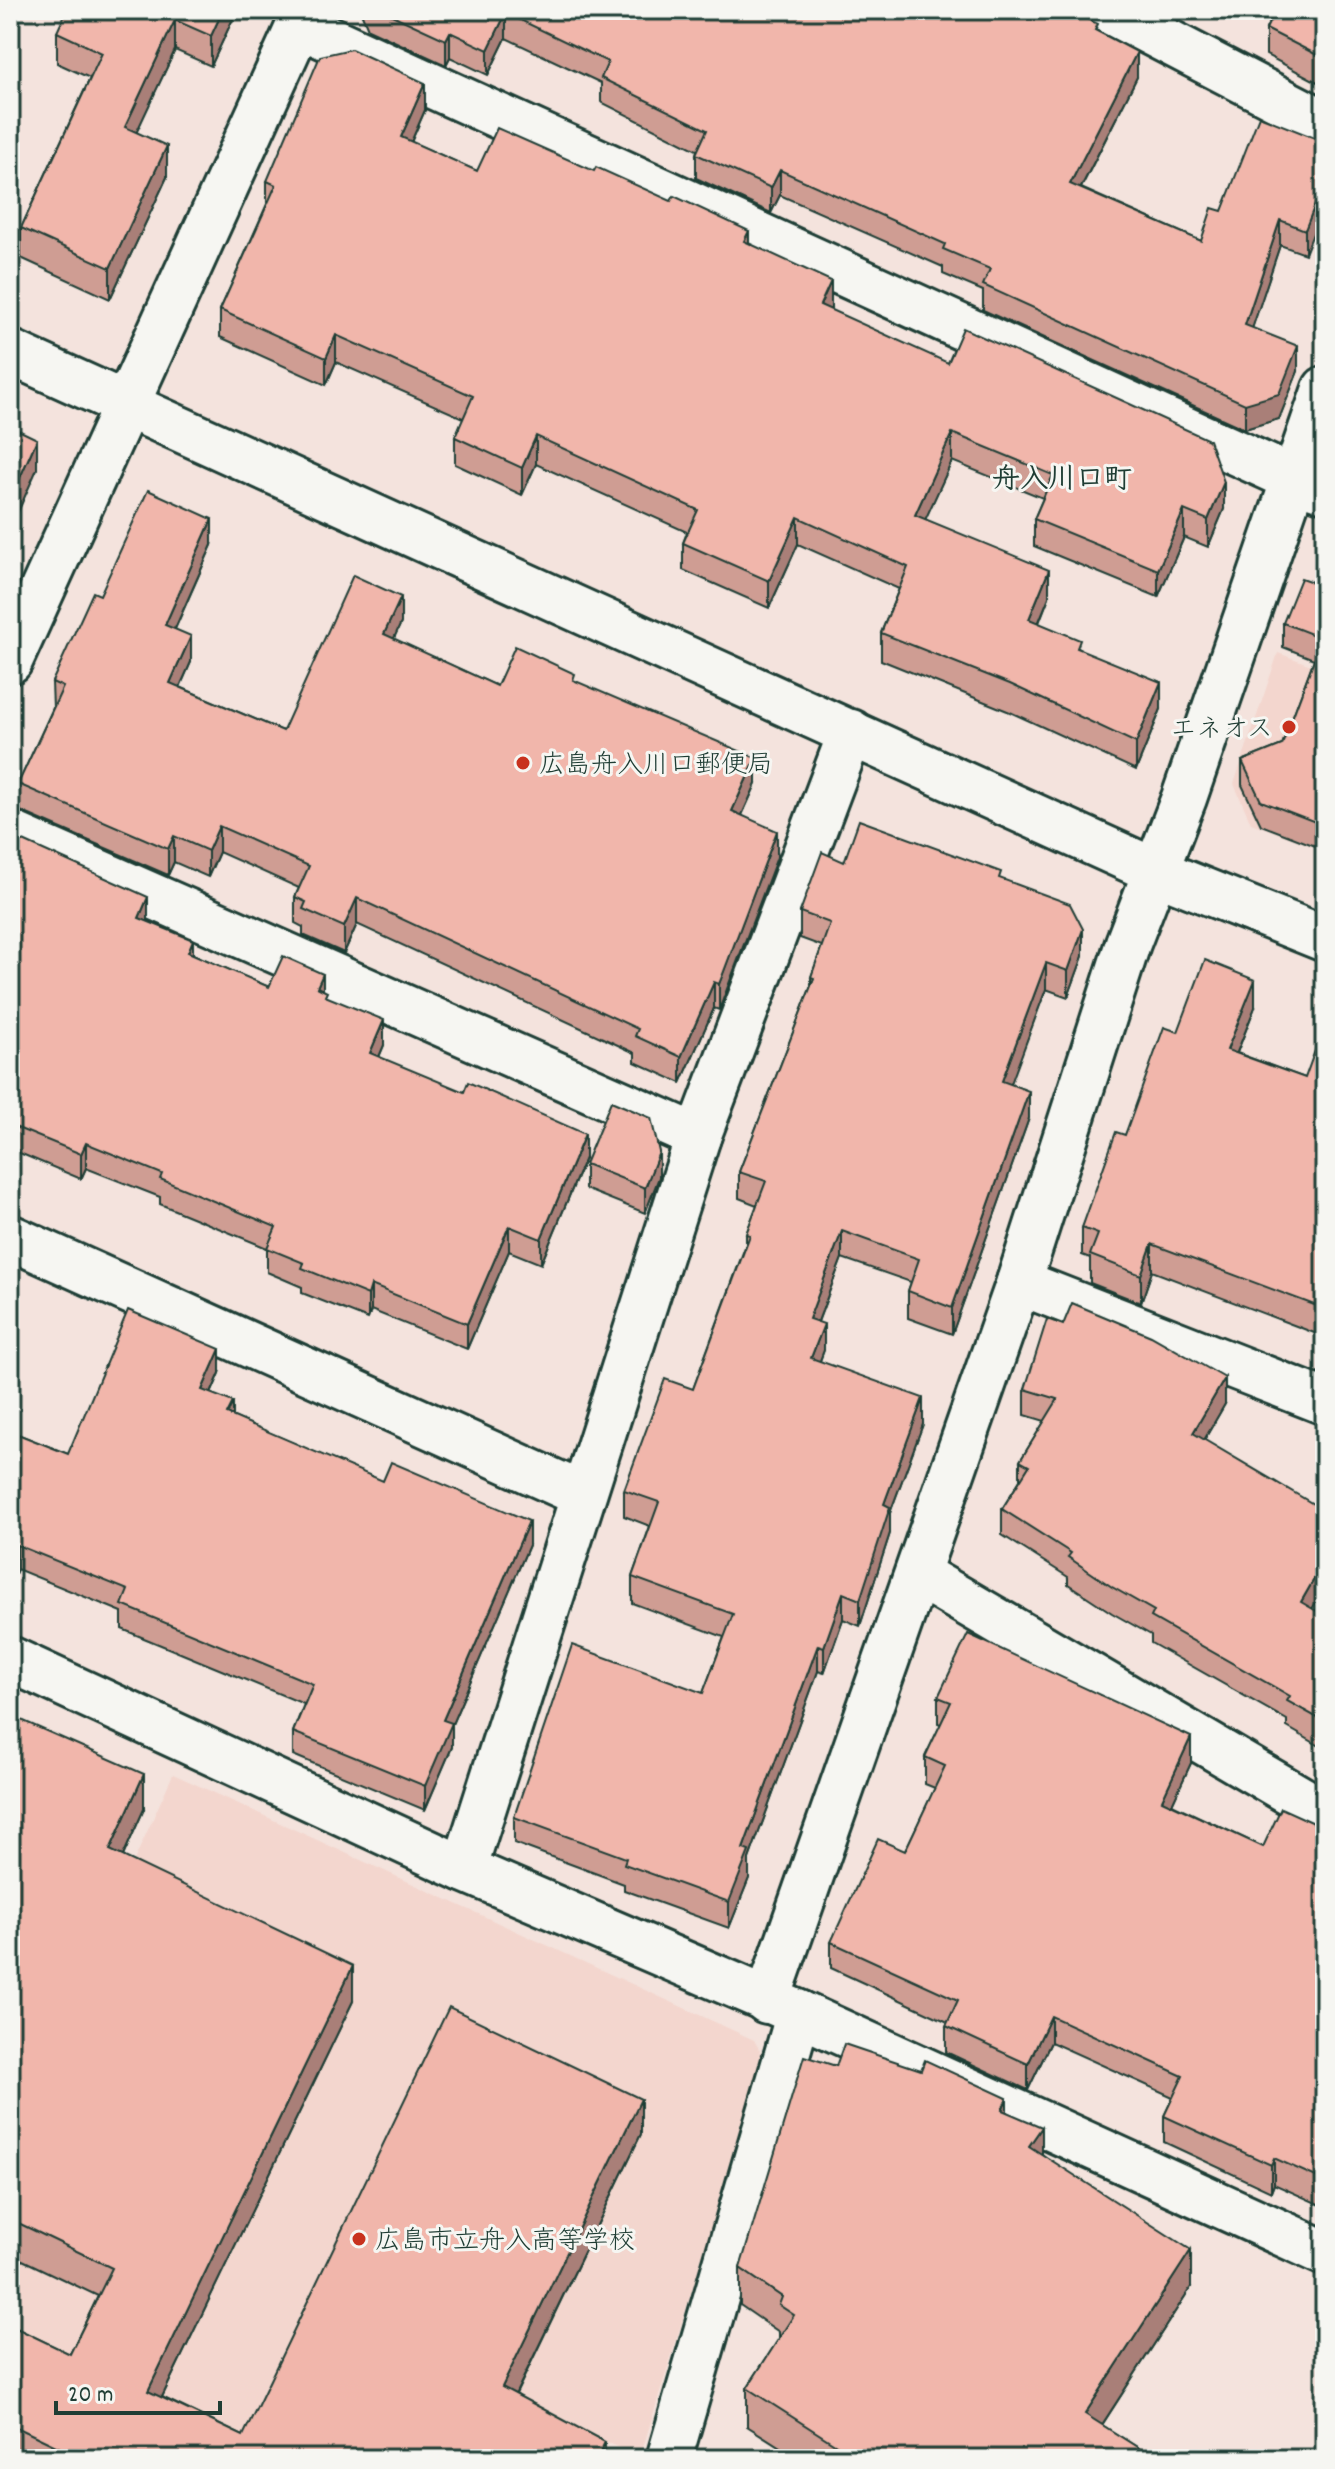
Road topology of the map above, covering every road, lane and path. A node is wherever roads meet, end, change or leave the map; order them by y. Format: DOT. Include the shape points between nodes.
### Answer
graph roads {
  1 [pos="1107,10"];
  2 [pos="303,17"];
  3 [pos="1325,123"];
  4 [pos="10,352"];
  5 [pos="1325,389"];
  6 [pos="125,405"];
  7 [pos="1310,484"];
  8 [pos="10,661"];
  9 [pos="851,732"];
  10 [pos="10,833"];
  11 [pos="1155,871"];
  12 [pos="1325,939"];
  13 [pos="698,1137"];
  14 [pos="10,1237"];
  15 [pos="1019,1282"];
  16 [pos="1325,1402"];
  17 [pos="581,1494"];
  18 [pos="919,1575"];
  19 [pos="10,1659"];
  20 [pos="1325,1813"];
  21 [pos="464,1869"];
  22 [pos="783,2007"];
  23 [pos="1325,2253"];
  24 [pos="669,2459"];
  1 -- 3 [label="street"];
  2 -- 6 [label="street"];
  2 -- 7 [label="street"];
  4 -- 6 [label="street"];
  5 -- 7 [label="street"];
  6 -- 8 [label="street"];
  6 -- 9 [label="street"];
  7 -- 11 [label="street"];
  9 -- 11 [label="street"];
  9 -- 13 [label="street"];
  10 -- 13 [label="street"];
  11 -- 12 [label="street"];
  11 -- 15 [label="street"];
  13 -- 17 [label="street"];
  14 -- 17 [label="street"];
  15 -- 16 [label="street"];
  15 -- 18 [label="street"];
  17 -- 21 [label="street"];
  18 -- 20 [label="street"];
  18 -- 22 [label="street"];
  19 -- 21 [label="street"];
  21 -- 22 [label="street"];
  22 -- 23 [label="street"];
  22 -- 24 [label="street"];
}
